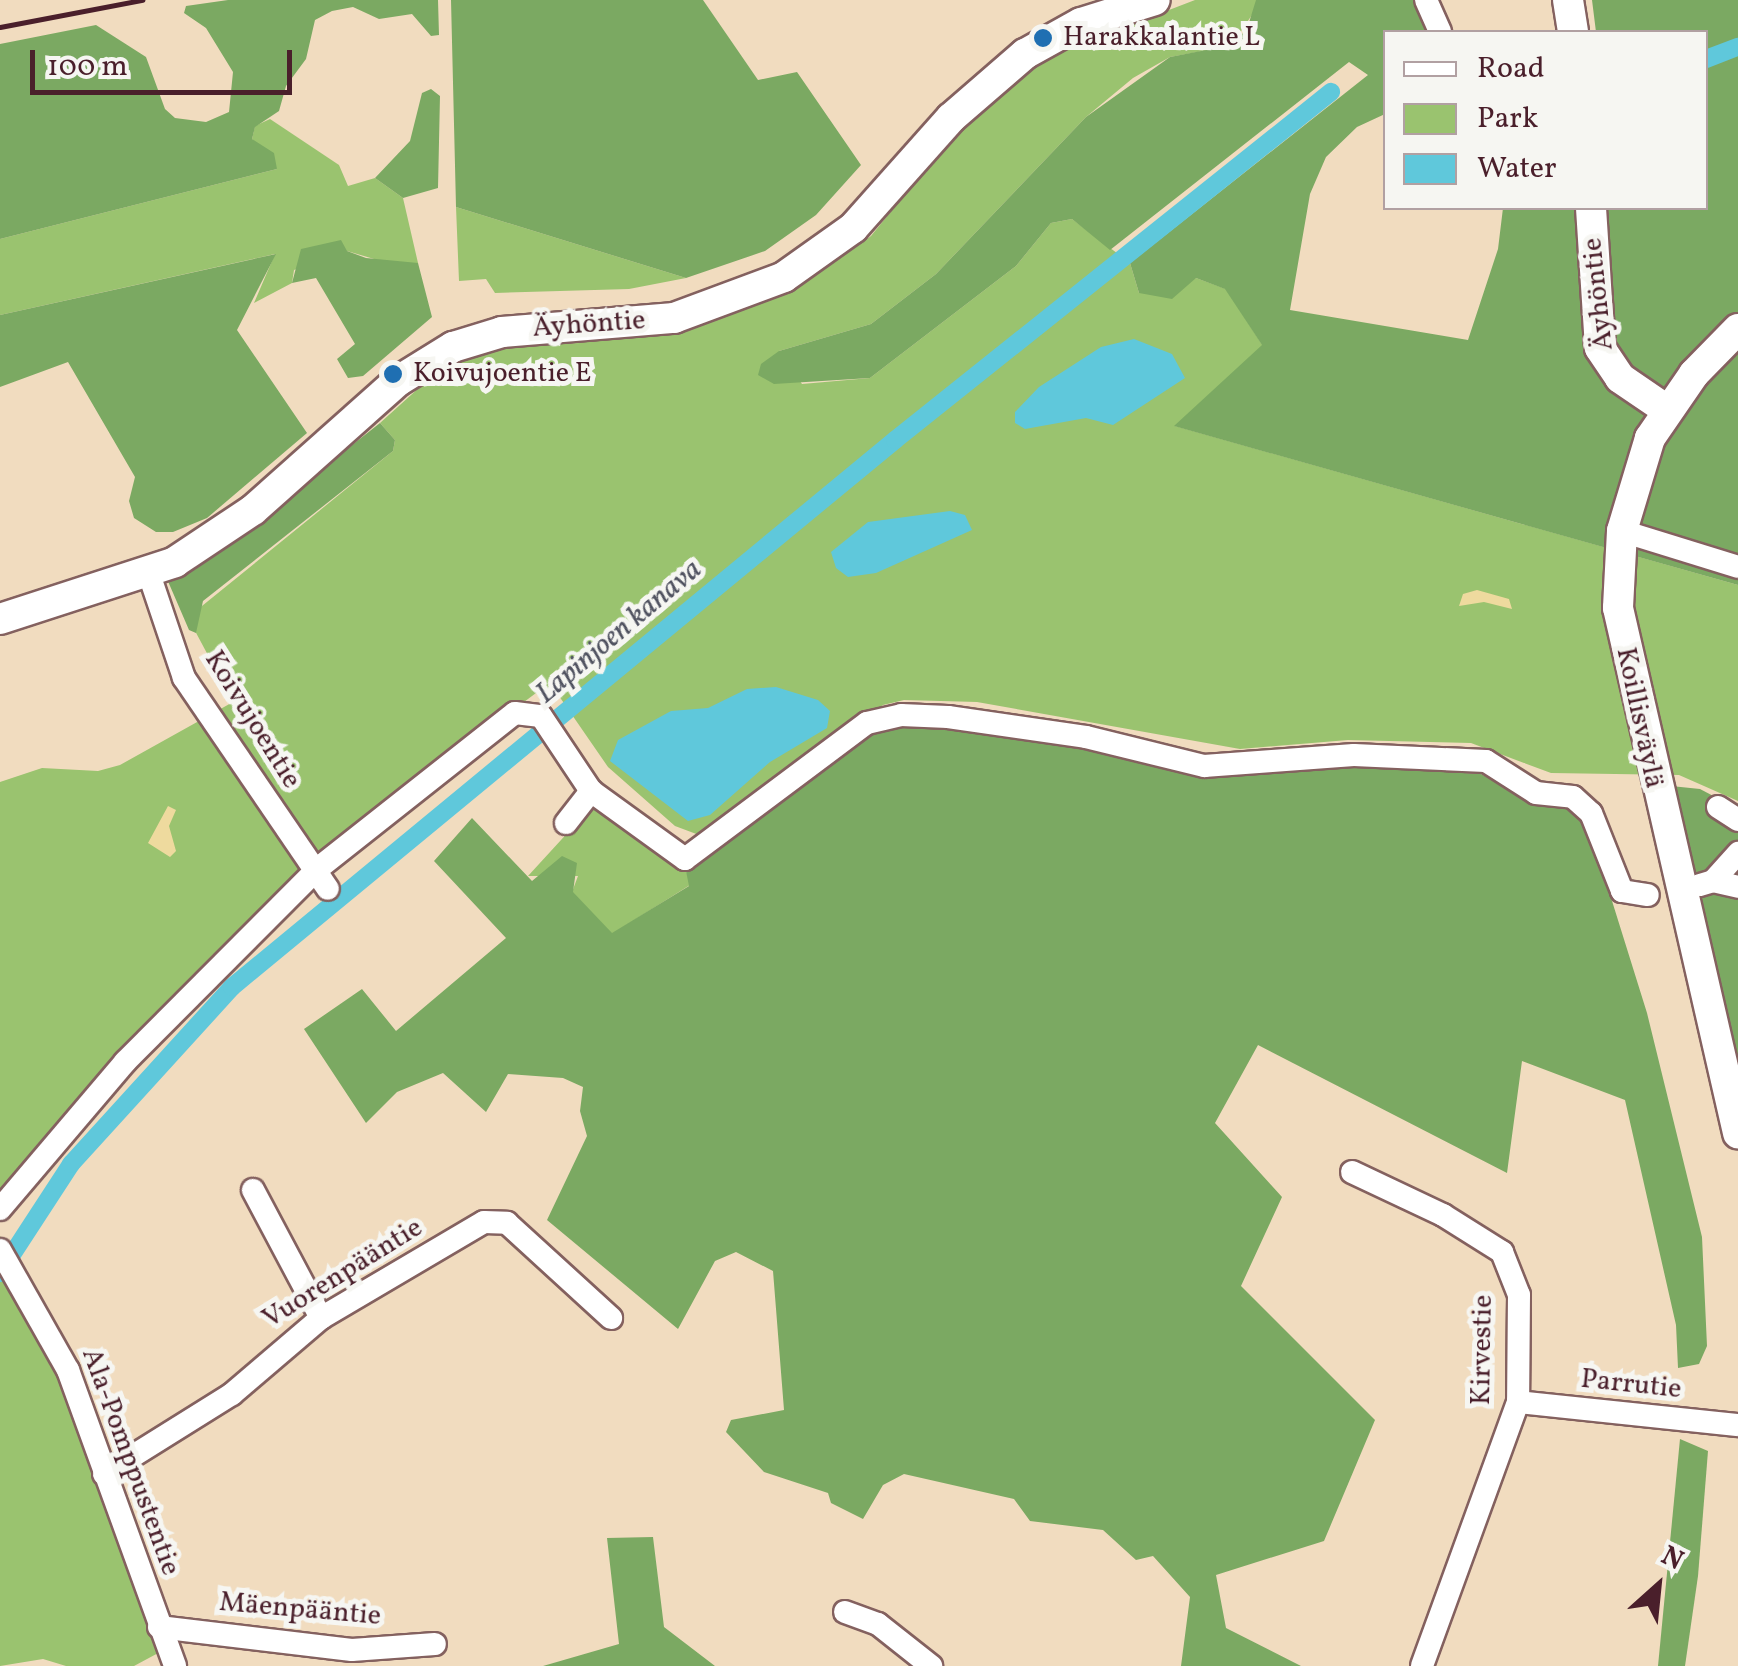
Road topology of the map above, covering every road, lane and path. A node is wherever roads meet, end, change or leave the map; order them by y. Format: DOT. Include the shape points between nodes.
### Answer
graph roads {
  1 [pos="1155,0"];
  2 [pos="1426,0"];
  3 [pos="1568,0"];
  4 [pos="1439,30"];
  5 [pos="1574,30"];
  6 [pos="1591,210"];
  7 [pos="1738,330"];
  8 [pos="1667,410"];
  9 [pos="1622,531"];
  10 [pos="1738,566"];
  11 [pos="148,571"];
  12 [pos="0,619"];
  13 [pos="591,792"];
  14 [pos="566,823"];
  15 [pos="1738,853"];
  16 [pos="322,880"];
  17 [pos="1738,886"];
  18 [pos="1648,895"];
  19 [pos="1738,1133"];
  20 [pos="1352,1172"];
  21 [pos="253,1190"];
  22 [pos="0,1208"];
  23 [pos="1,1252"];
  24 [pos="321,1318"];
  25 [pos="611,1318"];
  26 [pos="1518,1402"];
  27 [pos="1738,1424"];
  28 [pos="104,1474"];
  29 [pos="844,1612"];
  30 [pos="159,1627"];
  31 [pos="435,1644"];
  32 [pos="175,1666"];
  33 [pos="931,1666"];
  34 [pos="1422,1666"];
  1 -- 11 [label="main road, Äyhöntie" via="1081,24 1011,65 951,118 853,228 784,277 674,318 502,332 453,347 398,381 226,530"];
  2 -- 4 [label="street"];
  3 -- 5 [label="main road"];
  6 -- 8 [label="main road, Äyhöntie" via="1600,348 1620,378"];
  7 -- 8 [label="main road, Koillisväylä"];
  8 -- 9 [label="main road, Koillisväylä" via="1650,438"];
  9 -- 10 [label="street"];
  9 -- 19 [label="main road, Koillisväylä" via="1618,608 1624,656"];
  11 -- 12 [label="main road, Äyhöntie"];
  11 -- 16 [label="street, Koivujoentie" via="184,678"];
  13 -- 14 [label="street"];
  13 -- 16 [label="street" via="548,725 515,713"];
  13 -- 18 [label="street" via="685,859 867,723 901,715 1033,727 1204,766 1354,755 1464,756 1486,761 1536,793 1574,796 1591,813 1622,891"];
  15 -- 17 [label="street" via="1706,883"];
  16 -- 22 [label="street" via="125,1062"];
  20 -- 26 [label="street, Kirvestie" via="1444,1214 1502,1252 1519,1295"];
  21 -- 24 [label="street"];
  23 -- 28 [label="street, Ala-Pomppustentie" via="68,1370"];
  24 -- 25 [label="street, Vuorenpääntie" via="484,1222 507,1223"];
  24 -- 28 [label="street, Vuorenpääntie" via="232,1394"];
  26 -- 27 [label="street, Parrutie"];
  26 -- 34 [label="street, Kirvestie"];
  28 -- 30 [label="street, Ala-Pomppustentie"];
  29 -- 33 [label="street" via="878,1624"];
  30 -- 31 [label="street, Mäenpääntie" via="352,1650"];
  30 -- 32 [label="street, Ala-Pomppustentie"];
}
